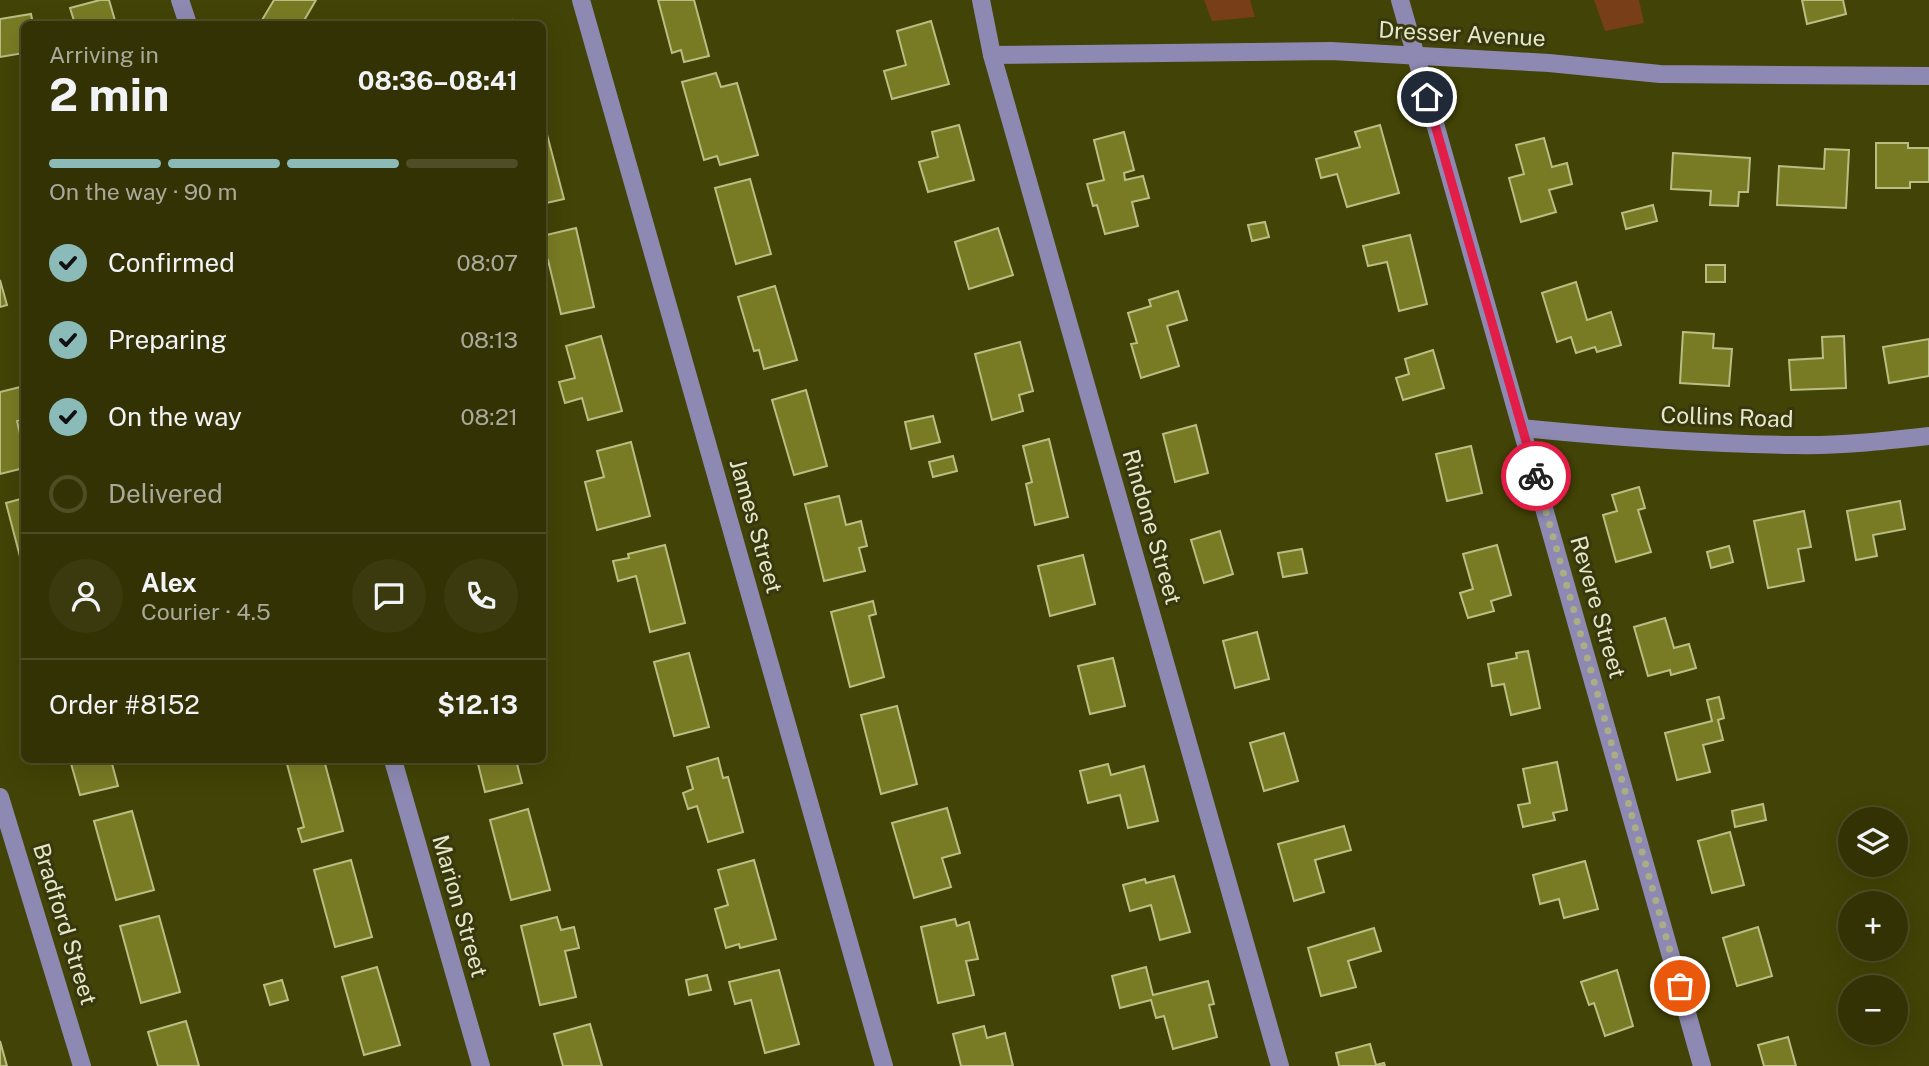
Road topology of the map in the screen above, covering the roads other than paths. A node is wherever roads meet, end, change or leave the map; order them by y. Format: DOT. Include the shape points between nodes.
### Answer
graph roads {
  1 [pos="180,0"];
  2 [pos="581,0"];
  3 [pos="981,0"];
  4 [pos="1399,0"];
  5 [pos="187,21"];
  6 [pos="992,55"];
  7 [pos="1415,56"];
  8 [pos="1929,76"];
  9 [pos="1522,428"];
  10 [pos="1929,436"];
  11 [pos="394,763"];
  12 [pos="0,797"];
  13 [pos="82,1066"];
  14 [pos="481,1066"];
  15 [pos="884,1066"];
  16 [pos="1280,1066"];
  17 [pos="1702,1066"];
  1 -- 5 [label="street"];
  2 -- 15 [label="street, James Street"];
  3 -- 6 [label="street, Rindone Street"];
  4 -- 7 [label="street, Revere Street"];
  6 -- 7 [label="street, Dresser Avenue" via="1331,51"];
  6 -- 16 [label="street, Rindone Street"];
  7 -- 8 [label="street, Dresser Avenue" via="1660,74"];
  7 -- 9 [label="street, Revere Street"];
  9 -- 10 [label="street, Collins Road" via="1797,446"];
  9 -- 17 [label="street, Revere Street"];
  11 -- 14 [label="street, Marion Street"];
  12 -- 13 [label="street, Bradford Street"];
}
